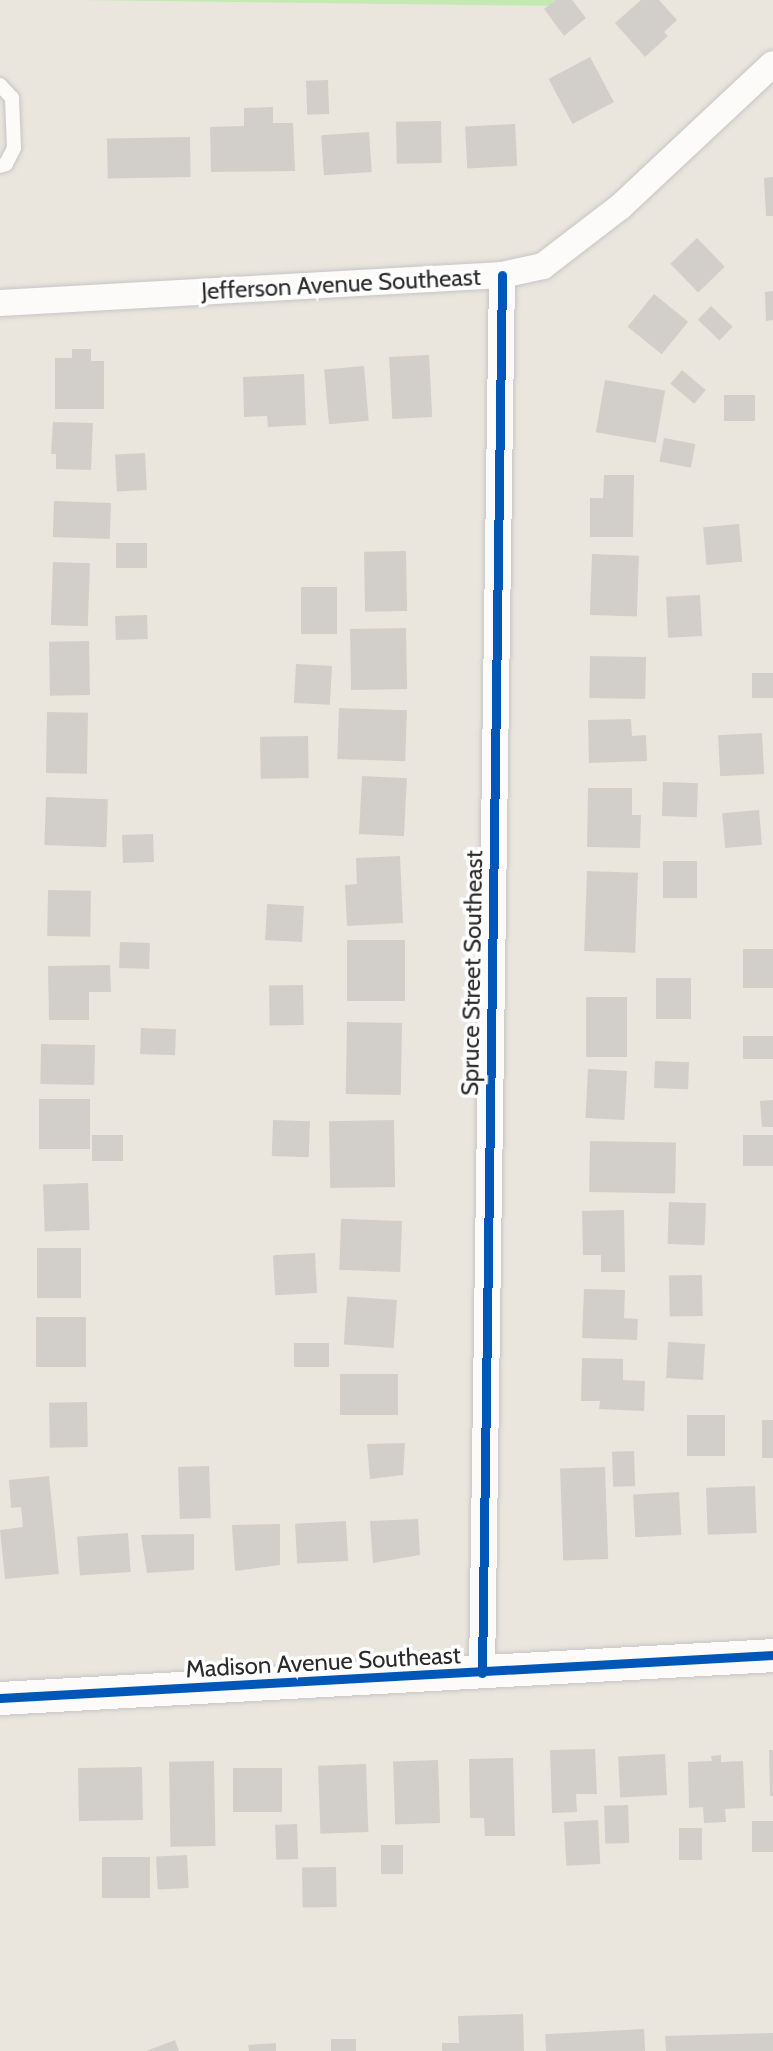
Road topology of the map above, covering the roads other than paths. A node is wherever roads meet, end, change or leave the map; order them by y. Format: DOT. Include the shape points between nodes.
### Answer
graph roads {
  1 [pos="773,64"];
  2 [pos="0,85"];
  3 [pos="0,166"];
  4 [pos="502,275"];
  5 [pos="0,303"];
  6 [pos="773,1655"];
  7 [pos="482,1673"];
  8 [pos="0,1698"];
  1 -- 4 [label="street, Jefferson Avenue Southeast" via="620,207 543,266"];
  2 -- 3 [label="lane" via="12,98 14,148 6,164"];
  4 -- 5 [label="street, Jefferson Avenue Southeast"];
  4 -- 7 [label="street, Spruce Street Southeast"];
  6 -- 7 [label="street, Madison Avenue Southeast"];
  7 -- 8 [label="street, Madison Avenue Southeast"];
}
